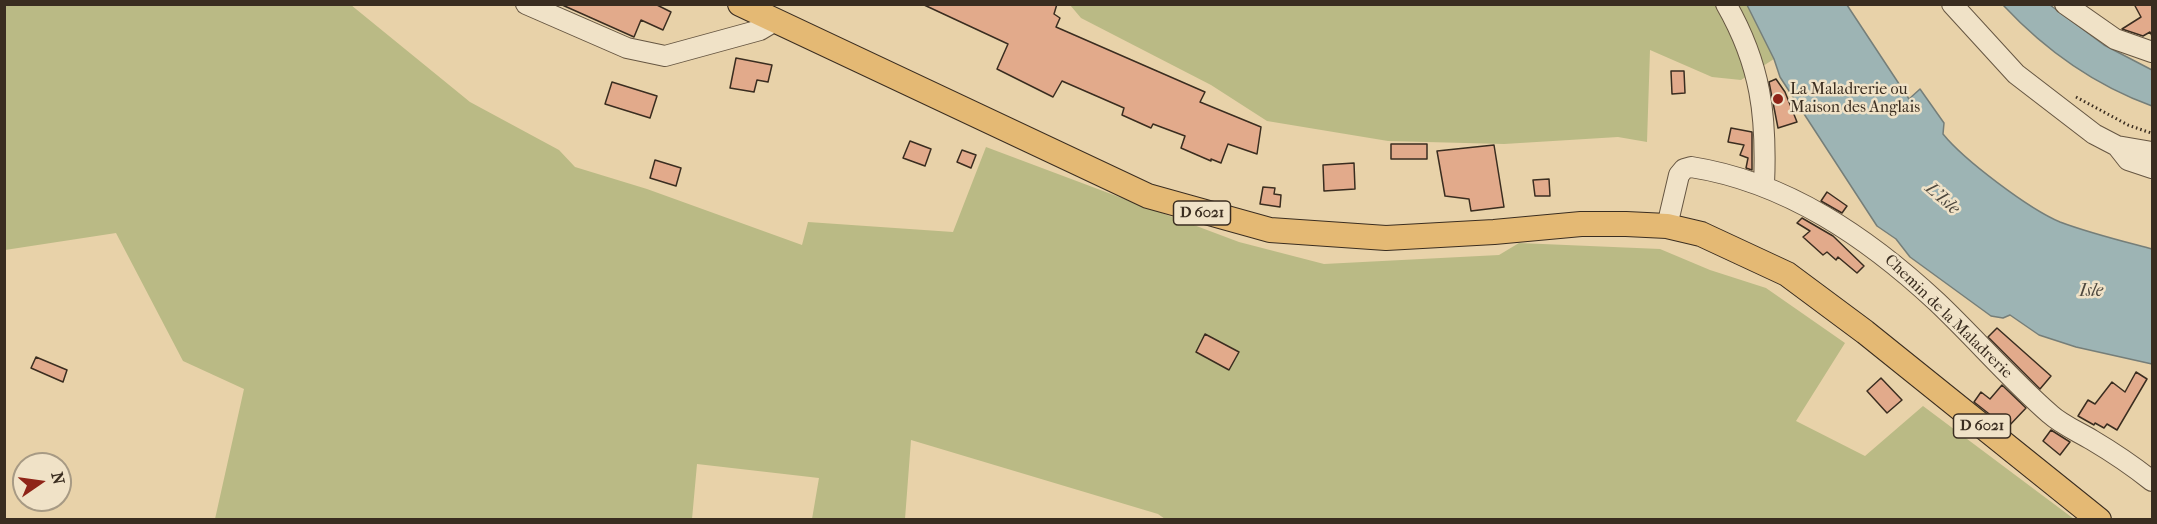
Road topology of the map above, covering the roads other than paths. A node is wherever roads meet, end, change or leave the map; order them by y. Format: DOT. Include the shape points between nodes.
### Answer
graph roads {
  1 [pos="526,4"];
  2 [pos="740,4"];
  3 [pos="1726,4"];
  4 [pos="1952,4"];
  5 [pos="2065,4"];
  6 [pos="775,21"];
  7 [pos="2152,52"];
  8 [pos="2118,146"];
  9 [pos="2152,152"];
  10 [pos="2152,168"];
  11 [pos="1764,185"];
  12 [pos="1666,226"];
  13 [pos="2152,481"];
  14 [pos="2099,519"];
  1 -- 6 [label="street" via="627,48 665,56 760,30"];
  2 -- 6 [label="main road, D 6021"];
  3 -- 11 [label="street" via="1752,57 1764,107"];
  4 -- 8 [label="street" via="2016,74 2094,134"];
  5 -- 7 [label="street" via="2115,39"];
  6 -- 12 [label="main road, D 6021" via="1148,196 1270,230 1386,238 1581,224"];
  8 -- 9 [label="street"];
  8 -- 10 [label="street" via="2128,160"];
  11 -- 12 [label="street, Chemin de la Maladrerie" via="1715,170 1684,169"];
  11 -- 13 [label="street, Chemin de la Maladrerie" via="1882,254 1939,304 2053,417 2122,458"];
  12 -- 14 [label="main road, D 6021" via="1701,234 1786,274 1865,332"];
}
